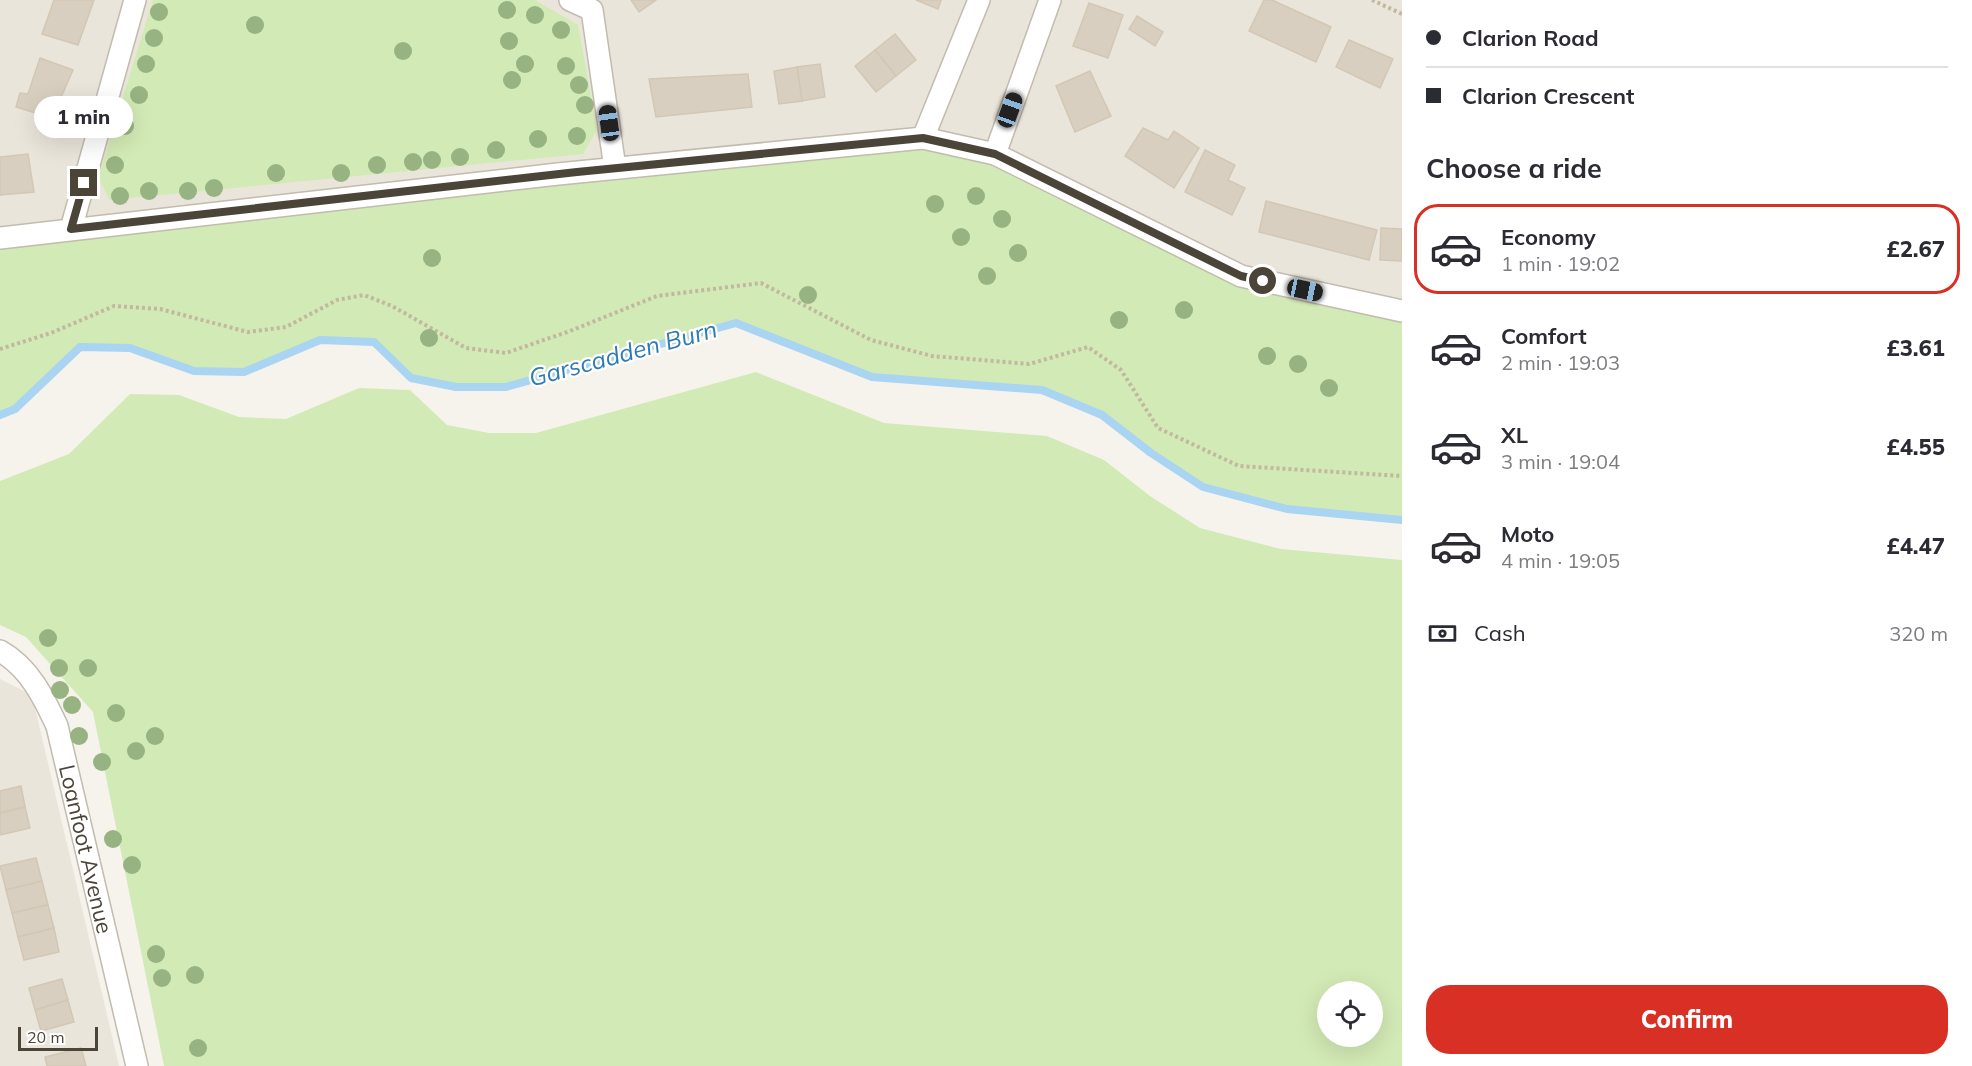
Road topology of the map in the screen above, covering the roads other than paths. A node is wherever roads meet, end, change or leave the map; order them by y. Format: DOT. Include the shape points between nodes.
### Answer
graph roads {
  1 [pos="135,0"];
  2 [pos="570,0"];
  3 [pos="979,0"];
  4 [pos="1050,0"];
  5 [pos="923,138"];
  6 [pos="995,154"];
  7 [pos="615,168"];
  8 [pos="71,229"];
  9 [pos="0,238"];
  10 [pos="1402,311"];
  11 [pos="0,651"];
  12 [pos="137,1066"];
  1 -- 8 [label="street"];
  2 -- 7 [label="street" via="592,10"];
  3 -- 5 [label="street"];
  4 -- 6 [label="street"];
  5 -- 6 [label="street"];
  5 -- 7 [label="street"];
  6 -- 10 [label="street" via="1241,276"];
  7 -- 8 [label="street"];
  8 -- 9 [label="street"];
  11 -- 12 [label="street, Loanfoot Avenue" via="25,671 57,726"];
}
